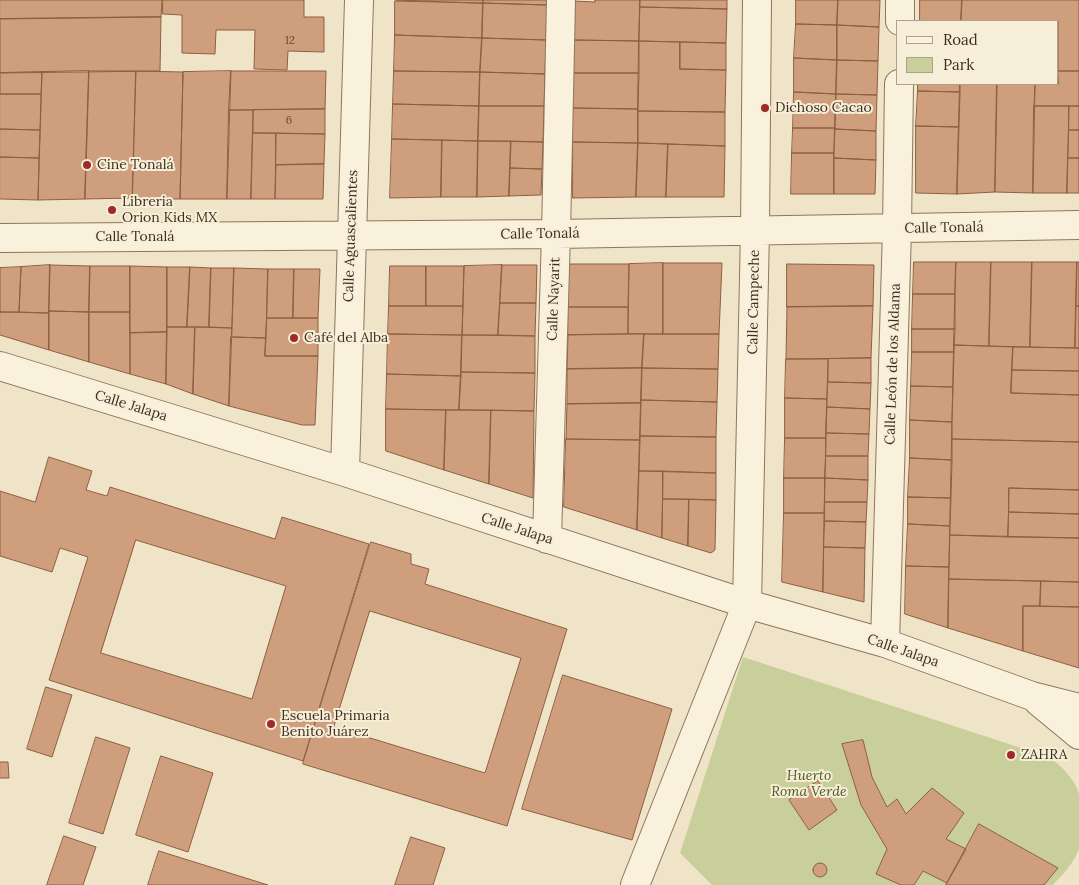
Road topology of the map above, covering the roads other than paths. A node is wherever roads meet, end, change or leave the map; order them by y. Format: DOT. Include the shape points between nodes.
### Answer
graph roads {
  1 [pos="359,0"];
  2 [pos="561,0"];
  3 [pos="757,0"];
  4 [pos="900,0"];
  5 [pos="900,20"];
  6 [pos="899,85"];
  7 [pos="1079,225"];
  8 [pos="897,229"];
  9 [pos="756,230"];
  10 [pos="556,234"];
  11 [pos="351,236"];
  12 [pos="0,238"];
  13 [pos="0,366"];
  14 [pos="345,472"];
  15 [pos="548,539"];
  16 [pos="747,604"];
  17 [pos="885,644"];
  18 [pos="1032,696"];
  19 [pos="1079,708"];
  20 [pos="1079,734"];
  21 [pos="635,885"];
  1 -- 11 [label="street, Calle Aguascalientes"];
  2 -- 10 [label="street, Calle Nayarit"];
  3 -- 9 [label="street, Calle Campeche"];
  4 -- 5 [label="street"];
  6 -- 8 [label="street, Calle León de los Aldama"];
  7 -- 8 [label="street, Calle Tonalá"];
  8 -- 9 [label="street, Calle Tonalá"];
  8 -- 17 [label="street, Calle León de los Aldama"];
  9 -- 10 [label="street, Calle Tonalá"];
  9 -- 16 [label="street, Calle Campeche"];
  10 -- 11 [label="street, Calle Tonalá"];
  10 -- 15 [label="street, Calle Nayarit"];
  11 -- 12 [label="street, Calle Tonalá"];
  11 -- 14 [label="street, Calle Aguascalientes"];
  13 -- 14 [label="street, Calle Jalapa"];
  14 -- 15 [label="street, Calle Jalapa"];
  15 -- 16 [label="street, Calle Jalapa"];
  16 -- 17 [label="street, Calle Jalapa"];
  16 -- 21 [label="street"];
  17 -- 18 [label="street, Calle Jalapa"];
  18 -- 19 [label="street, Calle Jalapa"];
  18 -- 20 [label="street, Calle Jalapa"];
}
